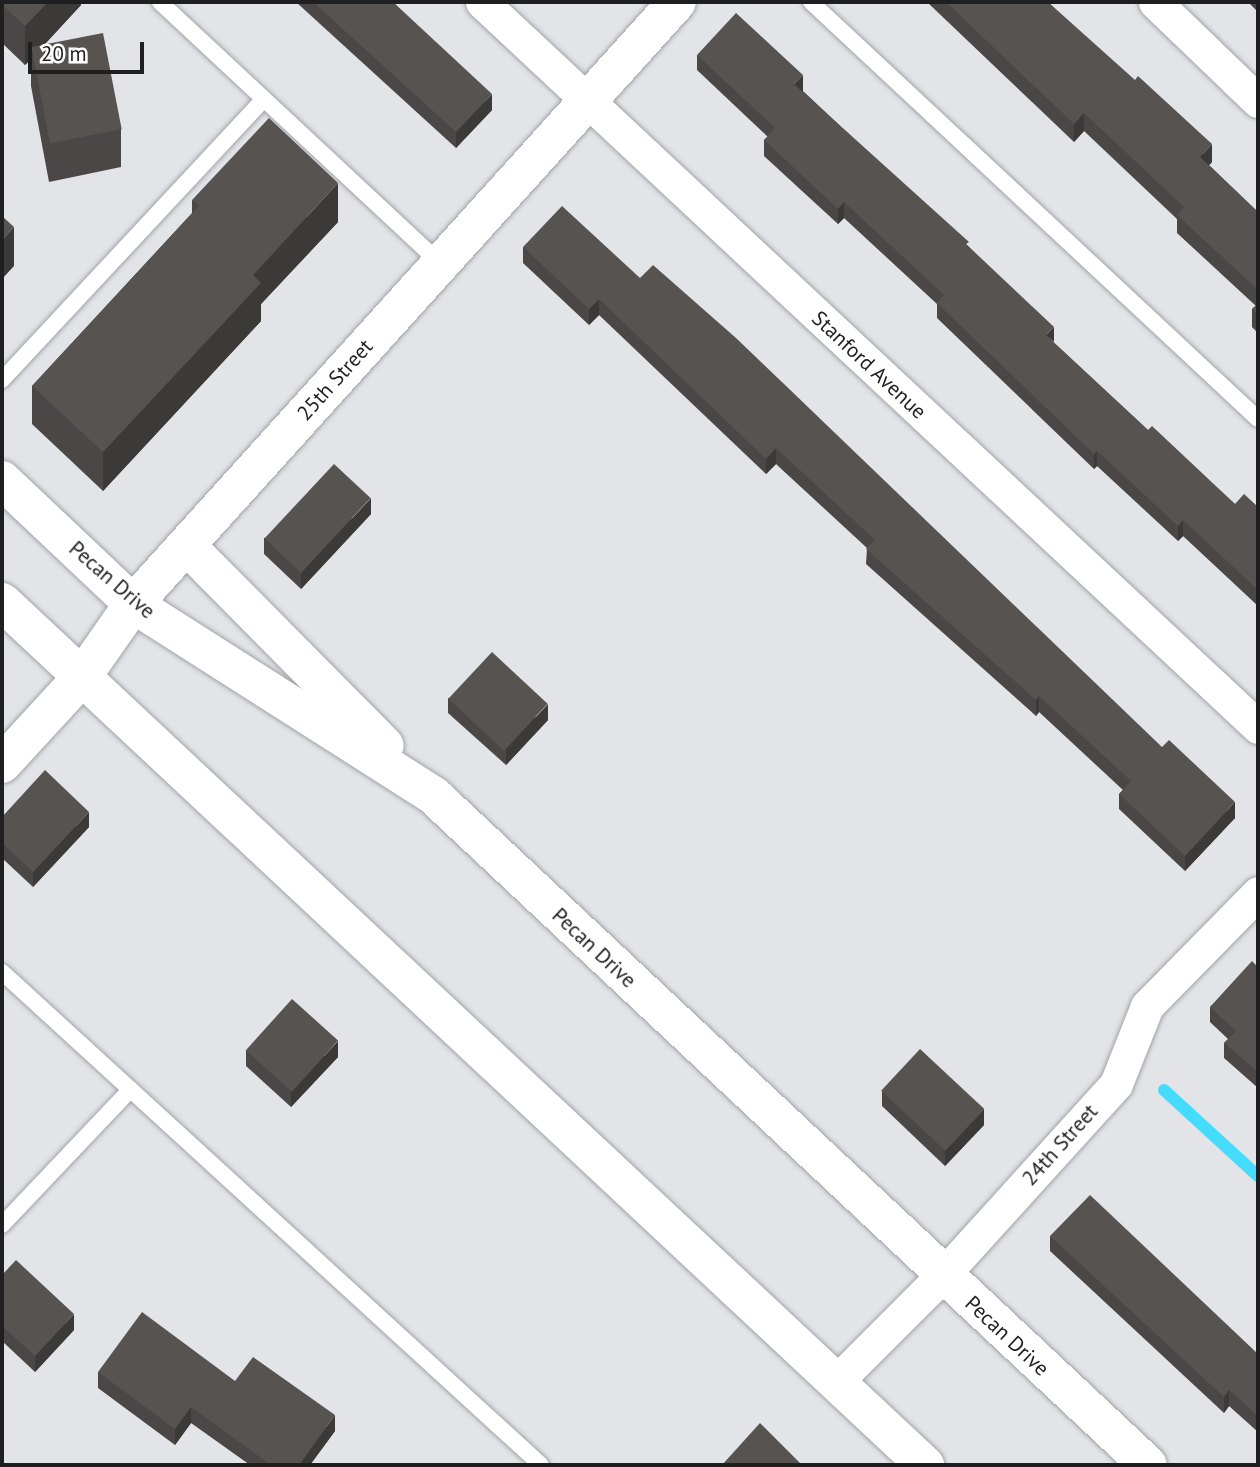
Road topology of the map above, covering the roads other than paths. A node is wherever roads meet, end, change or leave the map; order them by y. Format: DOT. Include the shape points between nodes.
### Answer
graph roads {
  1 [pos="160,2"];
  2 [pos="482,2"];
  3 [pos="677,2"];
  4 [pos="811,2"];
  5 [pos="1156,2"];
  6 [pos="264,99"];
  7 [pos="1258,101"];
  8 [pos="586,103"];
  9 [pos="440,262"];
  10 [pos="2,380"];
  11 [pos="1258,419"];
  12 [pos="2,481"];
  13 [pos="187,546"];
  14 [pos="2,602"];
  15 [pos="133,604"];
  16 [pos="82,677"];
  17 [pos="1258,727"];
  18 [pos="2,764"];
  19 [pos="434,796"];
  20 [pos="1258,893"];
  21 [pos="2,972"];
  22 [pos="131,1089"];
  23 [pos="2,1225"];
  24 [pos="942,1276"];
  25 [pos="836,1382"];
  26 [pos="541,1465"];
  27 [pos="925,1465"];
  28 [pos="1147,1465"];
  1 -- 6 [label="lane"];
  2 -- 8 [label="street, Stanford Avenue"];
  3 -- 8 [label="main road, 25th Street"];
  4 -- 11 [label="lane"];
  5 -- 7 [label="street"];
  6 -- 9 [label="lane"];
  6 -- 10 [label="lane"];
  8 -- 9 [label="main road, 25th Street"];
  8 -- 17 [label="street, Stanford Avenue"];
  9 -- 13 [label="main road, 25th Street"];
  12 -- 15 [label="main road, Pecan Drive"];
  13 -- 15 [label="main road, 25th Street"];
  13 -- 19 [label="main road"];
  14 -- 16 [label="main road"];
  15 -- 16 [label="main road, 25th Street"];
  15 -- 19 [label="main road, Pecan Drive"];
  16 -- 18 [label="main road, 25th Street"];
  16 -- 25 [label="main road"];
  19 -- 24 [label="main road, Pecan Drive"];
  20 -- 24 [label="street, 24th Street" via="1147,1006 1116,1084"];
  21 -- 22 [label="lane"];
  22 -- 23 [label="lane"];
  22 -- 26 [label="lane"];
  24 -- 25 [label="street, 24th Street"];
  24 -- 28 [label="main road, Pecan Drive"];
  25 -- 27 [label="main road"];
}
